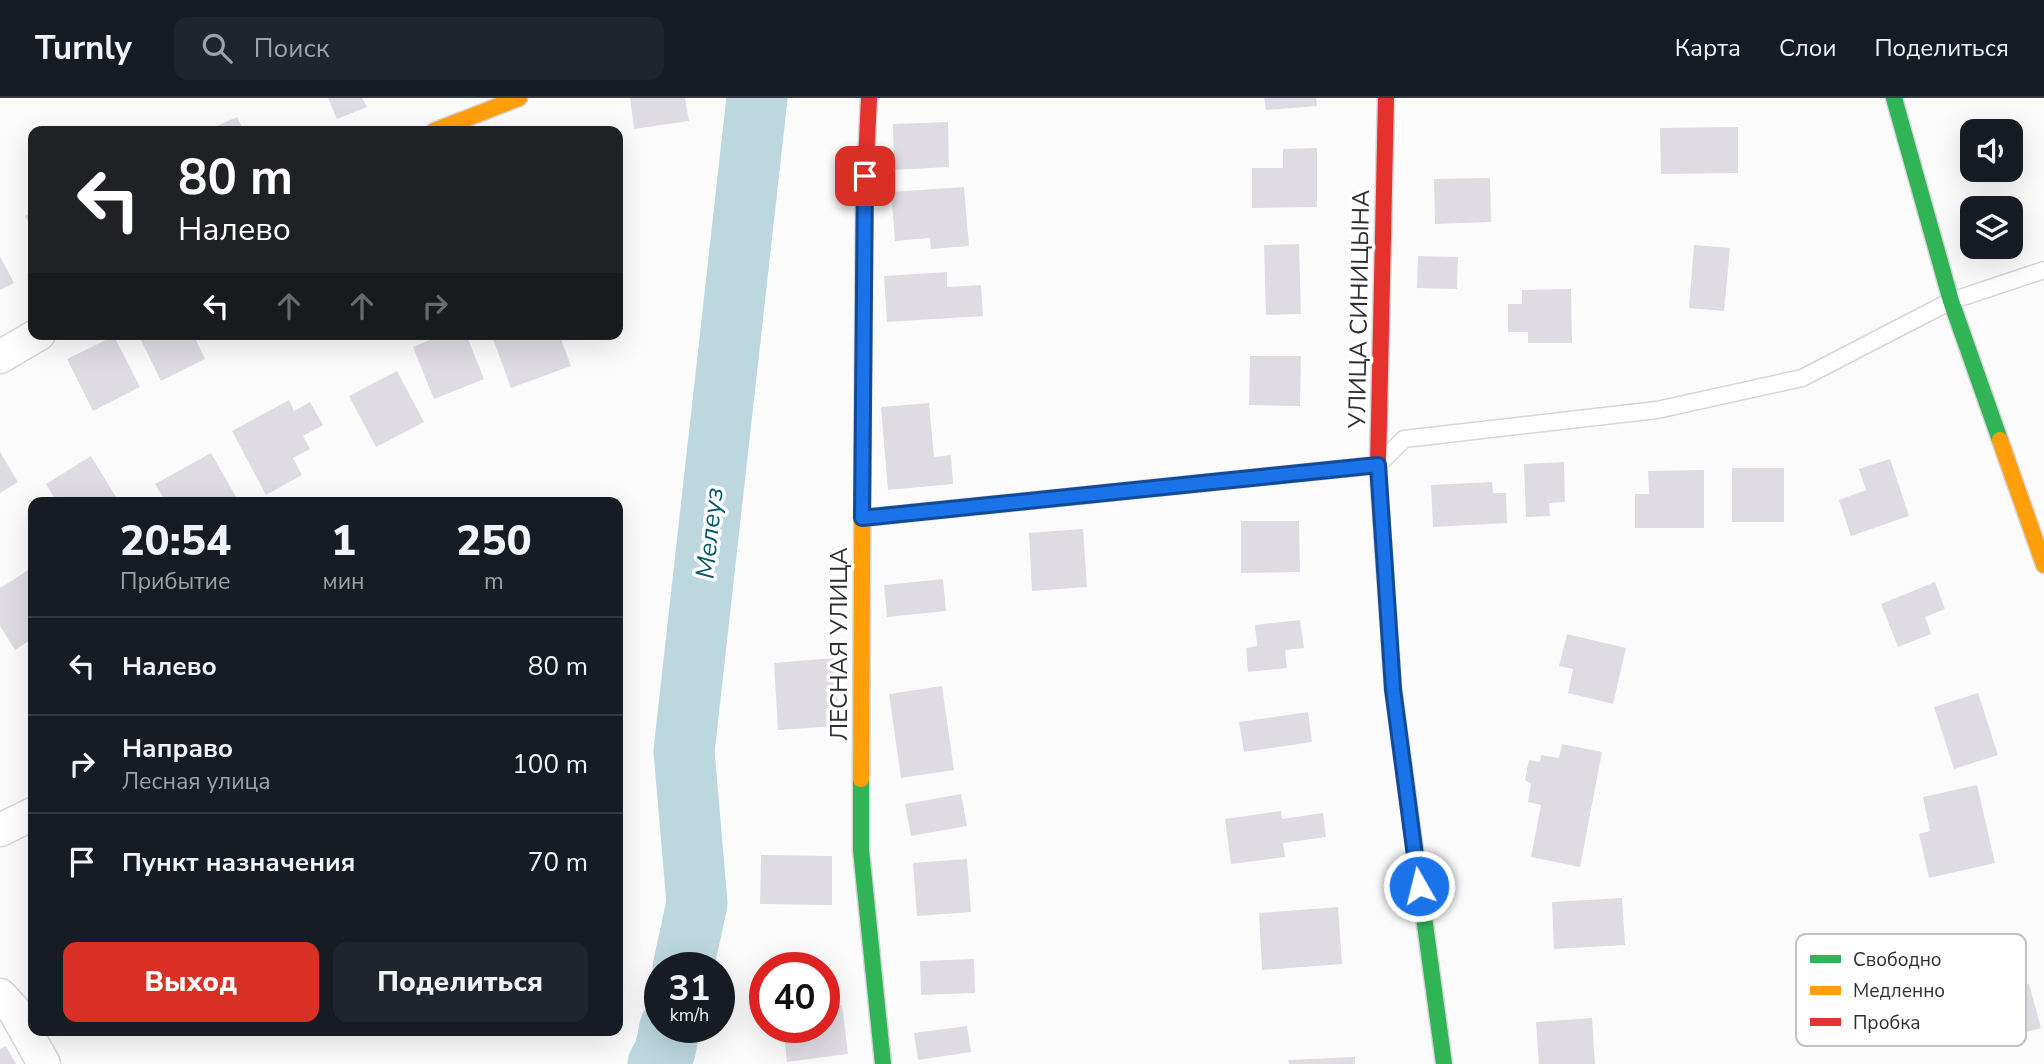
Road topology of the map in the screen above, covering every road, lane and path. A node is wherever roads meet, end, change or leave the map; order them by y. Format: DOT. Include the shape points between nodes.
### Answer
graph roads {
  1 [pos="519,98"];
  2 [pos="869,98"];
  3 [pos="1386,98"];
  4 [pos="1894,98"];
  5 [pos="446,126"];
  6 [pos="2044,270"];
  7 [pos="1951,301"];
  8 [pos="29,340"];
  9 [pos="0,357"];
  10 [pos="1378,465"];
  11 [pos="862,518"];
  12 [pos="2044,565"];
  13 [pos="28,816"];
  14 [pos="0,830"];
  15 [pos="0,995"];
  16 [pos="28,1035"];
  17 [pos="28,1036"];
  18 [pos="44,1064"];
  19 [pos="883,1064"];
  20 [pos="1444,1064"];
  1 -- 5 [label="street"];
  2 -- 11 [label="street, ЛЕСНАЯ УЛИЦА"];
  3 -- 10 [label="street, УЛИЦА СИНИЦЫНА"];
  4 -- 7 [label="street"];
  6 -- 7 [label="lane"];
  7 -- 10 [label="lane" via="1802,378 1657,410 1404,439"];
  7 -- 12 [label="street"];
  8 -- 9 [label="street"];
  10 -- 11 [label="lane"];
  10 -- 20 [label="street, УЛИЦА СИНИЦЫНА" via="1393,689"];
  11 -- 19 [label="street, ЛЕСНАЯ УЛИЦА" via="861,850"];
  13 -- 14 [label="street"];
  15 -- 16 [label="street"];
  17 -- 18 [label="street"];
}
